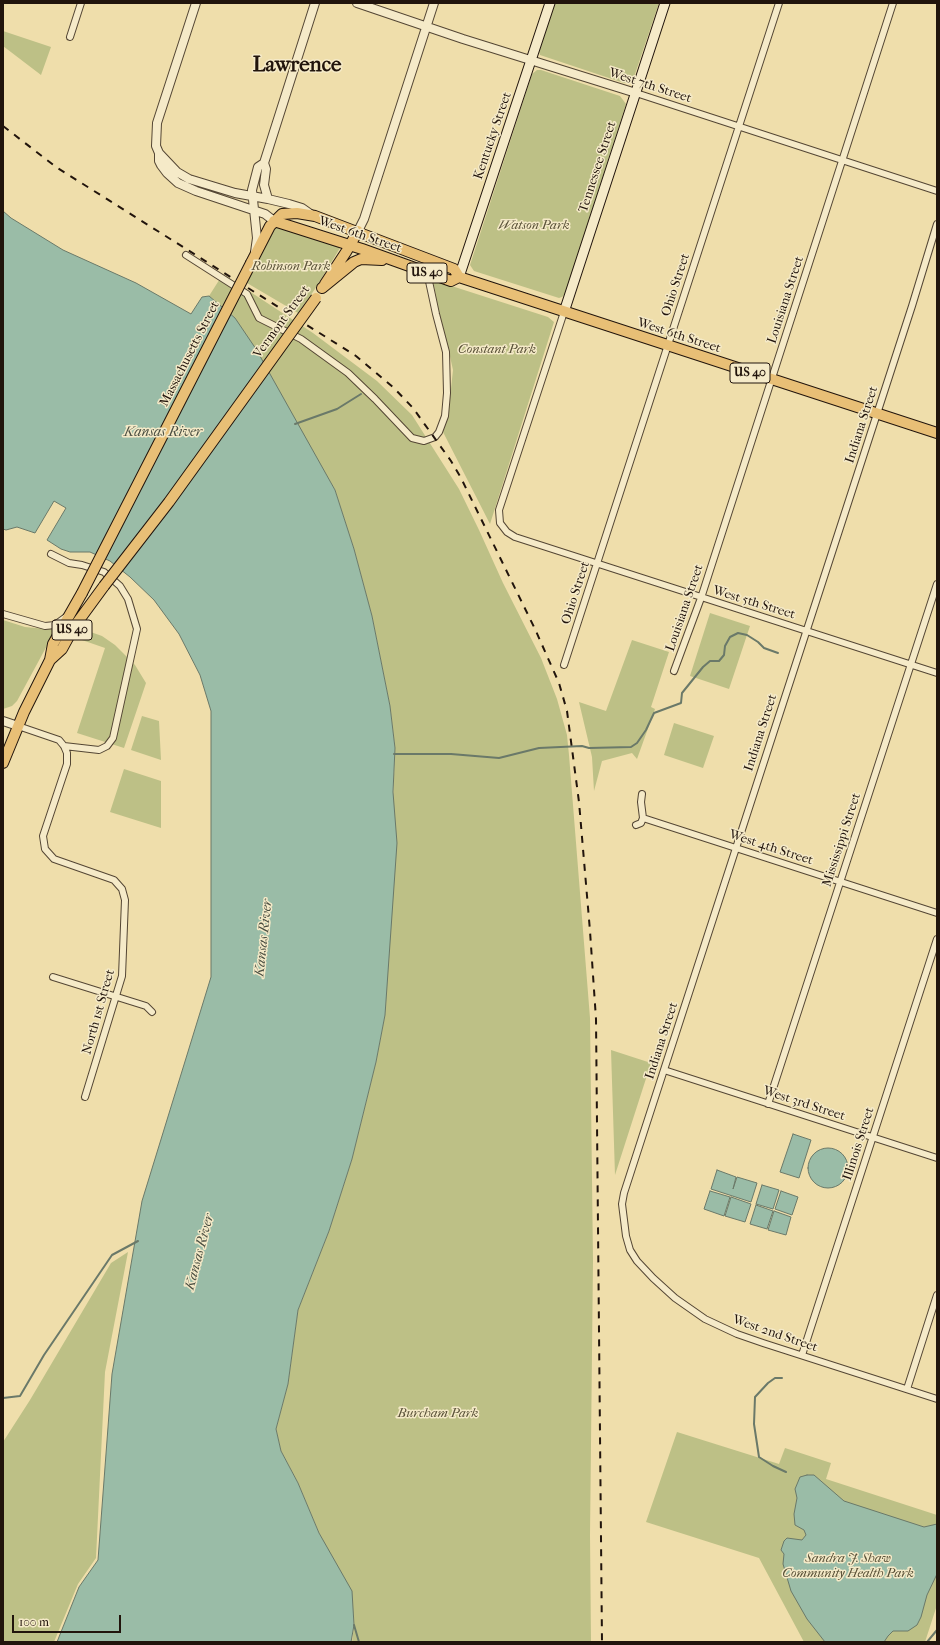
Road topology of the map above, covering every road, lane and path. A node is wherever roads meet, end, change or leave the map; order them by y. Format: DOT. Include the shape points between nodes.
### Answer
graph roads {
  1 [pos="81,3"];
  2 [pos="196,3"];
  3 [pos="315,3"];
  4 [pos="357,3"];
  5 [pos="434,3"];
  6 [pos="550,3"];
  7 [pos="665,3"];
  8 [pos="779,3"];
  9 [pos="893,3"];
  10 [pos="426,26"];
  11 [pos="70,37"];
  12 [pos="532,60"];
  13 [pos="636,93"];
  14 [pos="739,127"];
  15 [pos="159,153"];
  16 [pos="843,160"];
  17 [pos="264,163"];
  18 [pos="937,191"];
  19 [pos="252,196"];
  20 [pos="268,199"];
  21 [pos="254,210"];
  22 [pos="315,216"];
  23 [pos="274,221"];
  24 [pos="937,224"];
  25 [pos="358,231"];
  26 [pos="350,245"];
  27 [pos="186,255"];
  28 [pos="253,259"];
  29 [pos="395,261"];
  30 [pos="427,272"];
  31 [pos="459,277"];
  32 [pos="322,288"];
  33 [pos="564,312"];
  34 [pos="668,346"];
  35 [pos="772,380"];
  36 [pos="877,414"];
  37 [pos="937,433"];
  38 [pos="500,523"];
  39 [pos="51,554"];
  40 [pos="597,564"];
  41 [pos="937,584"];
  42 [pos="701,598"];
  43 [pos="72,610"];
  44 [pos="3,614"];
  45 [pos="806,631"];
  46 [pos="50,660"];
  47 [pos="564,665"];
  48 [pos="911,665"];
  49 [pos="674,671"];
  50 [pos="937,673"];
  51 [pos="3,721"];
  52 [pos="18,726"];
  53 [pos="64,746"];
  54 [pos="3,763"];
  55 [pos="642,794"];
  56 [pos="643,818"];
  57 [pos="636,825"];
  58 [pos="736,848"];
  59 [pos="840,882"];
  60 [pos="937,914"];
  61 [pos="937,939"];
  62 [pos="54,977"];
  63 [pos="117,997"];
  64 [pos="152,1012"];
  65 [pos="664,1070"];
  66 [pos="85,1097"];
  67 [pos="768,1104"];
  68 [pos="872,1137"];
  69 [pos="937,1158"];
  70 [pos="630,1250"];
  71 [pos="937,1295"];
  72 [pos="802,1355"];
  73 [pos="906,1389"];
  74 [pos="937,1399"];
  1 -- 11 [label="street"];
  2 -- 15 [label="street, West 6th Street" via="157,123 156,146"];
  3 -- 17 [label="street, Massachusetts Street"];
  4 -- 10 [label="street, West 7th Street"];
  5 -- 10 [label="street, Vermont Street"];
  6 -- 12 [label="main road, Kentucky Street"];
  7 -- 13 [label="main road, Tennessee Street"];
  8 -- 14 [label="street, Ohio Street"];
  9 -- 16 [label="street, Louisiana Street"];
  10 -- 12 [label="street, West 7th Street"];
  10 -- 25 [label="street, Vermont Street"];
  12 -- 13 [label="street, West 7th Street"];
  12 -- 31 [label="main road, Kentucky Street"];
  13 -- 14 [label="street, West 7th Street"];
  13 -- 33 [label="main road, Tennessee Street"];
  14 -- 16 [label="street, West 7th Street"];
  14 -- 34 [label="street, Ohio Street"];
  15 -- 19 [label="street, West 6th Street" via="177,172 189,179"];
  15 -- 21 [label="street, West 6th Street" via="161,166 178,183"];
  16 -- 18 [label="street, West 7th Street"];
  16 -- 35 [label="street, Louisiana Street"];
  17 -- 19 [label="street, Massachusetts Street" via="258,167"];
  17 -- 20 [label="street, Massachusetts Street" via="264,185"];
  19 -- 20 [label="street, West 6th Street"];
  19 -- 21 [label="street, Massachusetts Street"];
  20 -- 22 [label="street, West 6th Street" via="302,208"];
  21 -- 23 [label="street, West 6th Street"];
  21 -- 28 [label="street, Massachusetts Street" via="257,238"];
  22 -- 23 [label="highway, West 6th Street / US 40" via="292,212 282,214"];
  22 -- 25 [label="highway, West 6th Street / US 40"];
  23 -- 26 [label="highway, West 6th Street"];
  23 -- 28 [label="highway, Massachusetts Street / US 40"];
  24 -- 36 [label="street, Indiana Street"];
  25 -- 26 [label="highway, Vermont Street"];
  25 -- 31 [label="highway, West 6th Street / US 40" via="454,269"];
  26 -- 29 [label="highway, West 6th Street"];
  26 -- 32 [label="highway, Vermont Street"];
  27 -- 30 [label="street" via="247,294 259,318 301,339 348,373 412,438 423,441 439,432 445,416 447,393 446,352"];
  28 -- 43 [label="highway, Massachusetts Street / US 40, bridge"];
  29 -- 30 [label="highway, West 6th Street / US 40"];
  29 -- 32 [label="highway, US 40" via="356,260"];
  30 -- 31 [label="highway, West 6th Street / US 40" via="451,281"];
  31 -- 33 [label="highway, West 6th Street / US 40"];
  32 -- 46 [label="highway, Vermont Street / US 40, bridge" via="169,502 74,627 62,649"];
  33 -- 34 [label="highway, West 6th Street / US 40"];
  33 -- 38 [label="street, Tennessee Street" via="499,510"];
  34 -- 35 [label="highway, West 6th Street / US 40"];
  34 -- 40 [label="street, Ohio Street"];
  35 -- 36 [label="highway, West 6th Street / US 40"];
  35 -- 42 [label="street, Louisiana Street"];
  36 -- 37 [label="highway, West 6th Street / US 40"];
  36 -- 45 [label="street, Indiana Street"];
  38 -- 40 [label="street, West 5th Street" via="515,537"];
  39 -- 53 [label="street" via="69,563 104,572 110,577 120,586 128,599 137,629 108,746 99,750"];
  40 -- 42 [label="street, West 5th Street"];
  40 -- 47 [label="street, Ohio Street"];
  41 -- 48 [label="street, Mississippi Street"];
  42 -- 45 [label="street, West 5th Street"];
  42 -- 49 [label="street, Louisiana Street"];
  43 -- 44 [label="street" via="59,623 49,626"];
  43 -- 46 [label="highway, US 40" via="53,644"];
  45 -- 48 [label="street, West 5th Street"];
  45 -- 58 [label="street, Indiana Street"];
  46 -- 52 [label="highway, US 40"];
  48 -- 50 [label="street, West 5th Street"];
  48 -- 59 [label="street, Mississippi Street"];
  51 -- 52 [label="street"];
  52 -- 53 [label="street" via="59,740"];
  52 -- 54 [label="highway, US 40"];
  53 -- 63 [label="street, North 1st Street" via="67,764 44,836 45,849 54,859 109,878 124,892 123,969"];
  55 -- 56 [label="street"];
  56 -- 57 [label="street" via="641,823"];
  56 -- 58 [label="street, West 4th Street"];
  58 -- 59 [label="street, West 4th Street"];
  58 -- 65 [label="street, Indiana Street"];
  59 -- 60 [label="street, West 4th Street"];
  59 -- 67 [label="street, Mississippi Street"];
  61 -- 68 [label="street, Illinois Street"];
  62 -- 63 [label="street"];
  63 -- 64 [label="street" via="146,1006"];
  63 -- 66 [label="street, North 1st Street"];
  65 -- 67 [label="street, West 3rd Street"];
  65 -- 70 [label="street, Indiana Street" via="622,1204"];
  67 -- 68 [label="street, West 3rd Street"];
  68 -- 69 [label="street, West 3rd Street"];
  68 -- 72 [label="street, Illinois Street"];
  70 -- 72 [label="street, West 2nd Street" via="653,1278 685,1306 706,1319 738,1334"];
  71 -- 73 [label="street"];
  72 -- 73 [label="street, West 2nd Street"];
  73 -- 74 [label="street, West 2nd Street"];
}
